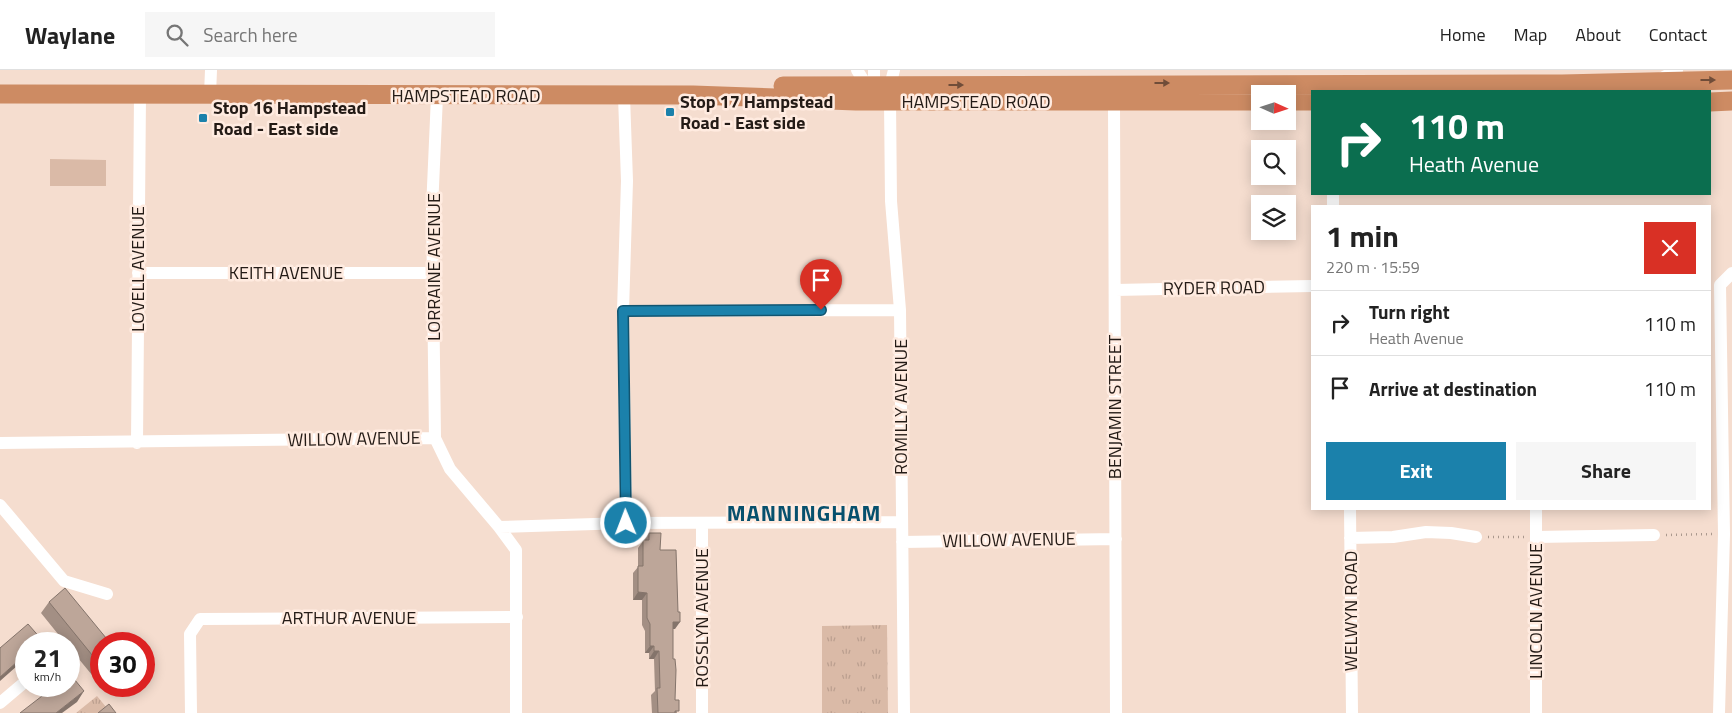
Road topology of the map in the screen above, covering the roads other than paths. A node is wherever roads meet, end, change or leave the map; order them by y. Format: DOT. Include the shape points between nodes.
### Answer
graph roads {
  1 [pos="211,70"];
  2 [pos="857,70"];
  3 [pos="1677,70"];
  4 [pos="1732,80"];
  5 [pos="1656,82"];
  6 [pos="878,86"];
  7 [pos="1334,87"];
  8 [pos="1114,93"];
  9 [pos="0,94"];
  10 [pos="140,95"];
  11 [pos="210,95"];
  12 [pos="437,96"];
  13 [pos="624,96"];
  14 [pos="1251,101"];
  15 [pos="1296,101"];
  16 [pos="1311,101"];
  17 [pos="1732,101"];
  18 [pos="1711,102"];
  19 [pos="138,273"];
  20 [pos="1732,273"];
  21 [pos="434,274"];
  22 [pos="1715,285"];
  23 [pos="1311,286"];
  24 [pos="1114,290"];
  25 [pos="900,310"];
  26 [pos="623,311"];
  27 [pos="435,438"];
  28 [pos="0,443"];
  29 [pos="137,443"];
  30 [pos="0,505"];
  31 [pos="1350,510"];
  32 [pos="1536,510"];
  33 [pos="901,522"];
  34 [pos="626,523"];
  35 [pos="702,523"];
  36 [pos="499,527"];
  37 [pos="1728,534"];
  38 [pos="1654,535"];
  39 [pos="1476,537"];
  40 [pos="1536,537"];
  41 [pos="1350,538"];
  42 [pos="1116,539"];
  43 [pos="902,542"];
  44 [pos="107,594"];
  45 [pos="517,617"];
  46 [pos="15,690"];
  47 [pos="0,703"];
  48 [pos="191,713"];
  49 [pos="516,713"];
  50 [pos="702,713"];
  51 [pos="904,713"];
  52 [pos="1116,713"];
  53 [pos="1352,713"];
  54 [pos="1536,713"];
  55 [pos="1719,713"];
  1 -- 11 [label="street"];
  2 -- 6 [label="street"];
  3 -- 5 [label="street"];
  5 -- 4 [label="highway, HAMPSTEAD ROAD, one-way"];
  5 -- 7 [label="highway, HAMPSTEAD ROAD"];
  6 -- 8 [label="highway, HAMPSTEAD ROAD"];
  6 -- 13 [label="highway, HAMPSTEAD ROAD"];
  6 -- 25 [label="street, ROMILLY AVENUE"];
  8 -- 7 [label="highway, HAMPSTEAD ROAD, one-way"];
  8 -- 14 [label="highway, HAMPSTEAD ROAD"];
  8 -- 24 [label="street, BENJAMIN STREET"];
  9 -- 10 [label="highway, HAMPSTEAD ROAD"];
  10 -- 11 [label="highway, HAMPSTEAD ROAD"];
  10 -- 19 [label="street, LOVELL AVENUE"];
  11 -- 12 [label="highway, HAMPSTEAD ROAD"];
  12 -- 13 [label="highway, HAMPSTEAD ROAD"];
  12 -- 21 [label="street, LORRAINE AVENUE" via="432,209"];
  13 -- 26 [label="street" via="627,204"];
  15 -- 16 [label="highway"];
  17 -- 18 [label="highway"];
  19 -- 21 [label="street, KEITH AVENUE"];
  19 -- 29 [label="street, LOVELL AVENUE"];
  20 -- 22 [label="street"];
  21 -- 27 [label="street, LORRAINE AVENUE"];
  22 -- 37 [label="street"];
  23 -- 24 [label="street, RYDER ROAD"];
  24 -- 42 [label="street, BENJAMIN STREET"];
  25 -- 26 [label="street"];
  25 -- 33 [label="street, ROMILLY AVENUE"];
  26 -- 34 [label="street"];
  27 -- 29 [label="street, WILLOW AVENUE"];
  27 -- 36 [label="street, WILLOW AVENUE" via="450,469"];
  28 -- 29 [label="street, WILLOW AVENUE"];
  30 -- 44 [label="street" via="64,581"];
  31 -- 41 [label="street, WELWYN ROAD"];
  32 -- 40 [label="street, LINCOLN AVENUE"];
  33 -- 35 [label="street"];
  33 -- 43 [label="street, ROMILLY AVENUE"];
  34 -- 35 [label="street"];
  34 -- 36 [label="street"];
  35 -- 50 [label="street, ROSSLYN AVENUE"];
  36 -- 45 [label="street, WILLOW AVENUE" via="516,550"];
  37 -- 55 [label="street"];
  38 -- 40 [label="street"];
  39 -- 41 [label="street" via="1426,532"];
  40 -- 54 [label="street, LINCOLN AVENUE"];
  41 -- 53 [label="street, WELWYN ROAD"];
  42 -- 43 [label="street, WILLOW AVENUE"];
  42 -- 52 [label="street, BENJAMIN STREET"];
  43 -- 51 [label="street, ROMILLY AVENUE"];
  45 -- 48 [label="street, ARTHUR AVENUE" via="200,619 190,634"];
  45 -- 49 [label="street, WILLOW AVENUE"];
  46 -- 47 [label="street"];
}
